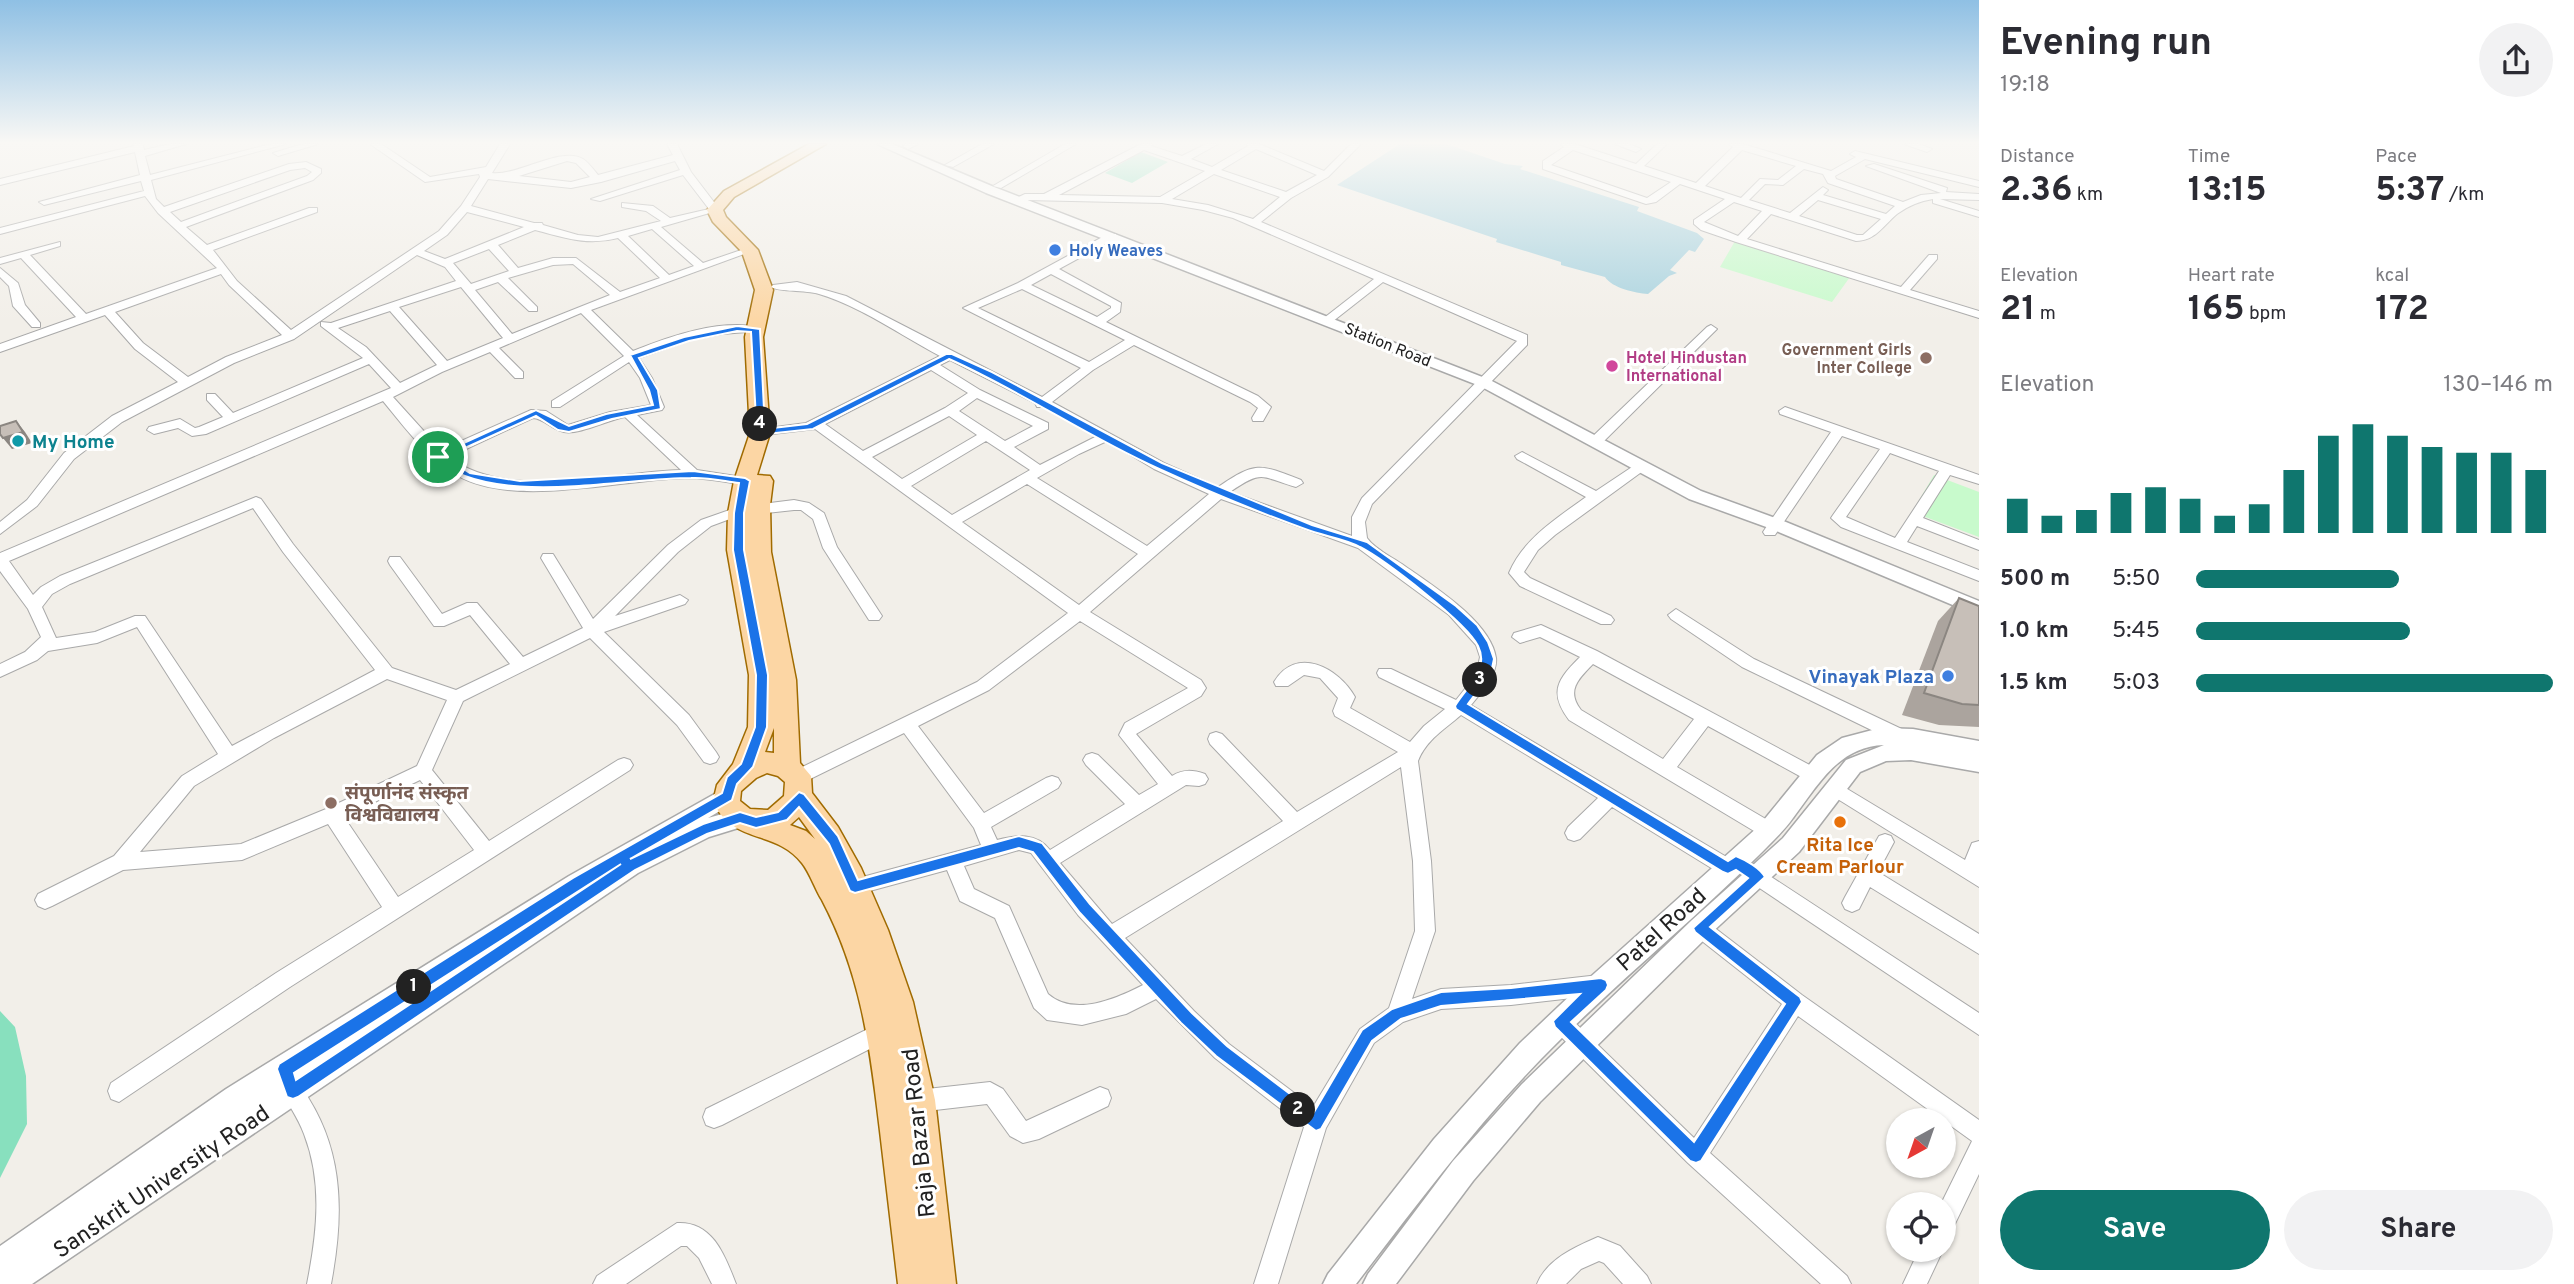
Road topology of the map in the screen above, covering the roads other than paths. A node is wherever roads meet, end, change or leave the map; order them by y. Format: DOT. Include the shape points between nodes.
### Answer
graph roads {
  1 [pos="105,204"];
  2 [pos="156,204"];
  3 [pos="182,204"];
  4 [pos="239,204"];
  5 [pos="467,204"];
  6 [pos="710,204"];
  7 [pos="720,204"];
  8 [pos="733,204"];
  9 [pos="1039,204"];
  10 [pos="1186,204"];
  11 [pos="1277,204"];
  12 [pos="1729,204"];
  13 [pos="1750,204"];
  14 [pos="1808,204"];
  15 [pos="1843,204"];
  16 [pos="1899,204"];
  17 [pos="1908,204"];
  18 [pos="1945,204"];
  19 [pos="626,205"];
  20 [pos="1904,206"];
  21 [pos="465,208"];
  22 [pos="313,210"];
  23 [pos="715,210"];
  24 [pos="162,211"];
  25 [pos="1768,211"];
  26 [pos="1979,214"];
  27 [pos="1791,218"];
  28 [pos="1888,218"];
  29 [pos="669,222"];
  30 [pos="1255,222"];
  31 [pos="181,225"];
  32 [pos="538,225"];
  33 [pos="654,226"];
  34 [pos="0,231"];
  35 [pos="622,236"];
  36 [pos="1112,236"];
  37 [pos="1740,240"];
  38 [pos="56,244"];
  39 [pos="491,244"];
  40 [pos="204,250"];
  41 [pos="750,250"];
  42 [pos="416,251"];
  43 [pos="23,254"];
  44 [pos="1933,257"];
  45 [pos="0,261"];
  46 [pos="445,263"];
  47 [pos="700,266"];
  48 [pos="1051,269"];
  49 [pos="223,270"];
  50 [pos="0,271"];
  51 [pos="517,273"];
  52 [pos="501,278"];
  53 [pos="666,278"];
  54 [pos="1382,278"];
  55 [pos="467,285"];
  56 [pos="1022,285"];
  57 [pos="777,287"];
  58 [pos="1903,291"];
  59 [pos="618,296"];
  60 [pos="392,306"];
  61 [pos="533,309"];
  62 [pos="583,309"];
  63 [pos="109,312"];
  64 [pos="1979,315"];
  65 [pos="317,318"];
  66 [pos="85,320"];
  67 [pos="1328,320"];
  68 [pos="1098,321"];
  69 [pos="36,325"];
  70 [pos="329,327"];
  71 [pos="755,329"];
  72 [pos="1711,329"];
  73 [pos="290,336"];
  74 [pos="510,339"];
  75 [pos="1134,340"];
  76 [pos="492,347"];
  77 [pos="0,348"];
  78 [pos="949,356"];
  79 [pos="634,357"];
  80 [pos="371,359"];
  81 [pos="931,365"];
  82 [pos="445,366"];
  83 [pos="1089,367"];
  84 [pos="519,375"];
  85 [pos="186,382"];
  86 [pos="1485,383"];
  87 [pos="399,389"];
  88 [pos="976,393"];
  89 [pos="385,396"];
  90 [pos="211,397"];
  91 [pos="556,404"];
  92 [pos="1041,404"];
  93 [pos="950,411"];
  94 [pos="1785,411"];
  95 [pos="629,414"];
  96 [pos="1258,418"];
  97 [pos="232,419"];
  98 [pos="816,424"];
  99 [pos="1840,429"];
  100 [pos="153,430"];
  101 [pos="768,432"];
  102 [pos="986,435"];
  103 [pos="1108,436"];
  104 [pos="1596,441"];
  105 [pos="1004,447"];
  106 [pos="1888,447"];
  107 [pos="1522,456"];
  108 [pos="438,457"];
  109 [pos="862,457"];
  110 [pos="1640,468"];
  111 [pos="1948,468"];
  112 [pos="693,474"];
  113 [pos="1033,474"];
  114 [pos="1979,480"];
  115 [pos="753,482"];
  116 [pos="1296,483"];
  117 [pos="901,486"];
  118 [pos="1220,492"];
  119 [pos="1597,497"];
  120 [pos="747,512"];
  121 [pos="1915,520"];
  122 [pos="951,523"];
  123 [pos="1772,528"];
  124 [pos="0,529"];
  125 [pos="1363,544"];
  126 [pos="1898,544"];
  127 [pos="1979,545"];
  128 [pos="1149,554"];
  129 [pos="548,558"];
  130 [pos="0,560"];
  131 [pos="395,561"];
  132 [pos="1979,576"];
  133 [pos="680,600"];
  134 [pos="34,607"];
  135 [pos="1979,609"];
  136 [pos="1079,613"];
  137 [pos="1676,615"];
  138 [pos="874,616"];
  139 [pos="1606,620"];
  140 [pos="1979,620"];
  141 [pos="592,630"];
  142 [pos="1520,637"];
  143 [pos="44,646"];
  144 [pos="1591,655"];
  145 [pos="520,665"];
  146 [pos="0,671"];
  147 [pos="386,672"];
  148 [pos="1385,673"];
  149 [pos="1282,682"];
  150 [pos="457,697"];
  151 [pos="1459,707"];
  152 [pos="1705,717"];
  153 [pos="906,723"];
  154 [pos="774,728"];
  155 [pos="1902,737"];
  156 [pos="1216,739"];
  157 [pos="1979,749"];
  158 [pos="1412,752"];
  159 [pos="229,757"];
  160 [pos="710,757"];
  161 [pos="1092,760"];
  162 [pos="1979,763"];
  163 [pos="624,765"];
  164 [pos="746,767"];
  165 [pos="1665,770"];
  166 [pos="423,771"];
  167 [pos="1199,779"];
  168 [pos="795,780"];
  169 [pos="1823,782"];
  170 [pos="1052,783"];
  171 [pos="1170,786"];
  172 [pos="1611,797"];
  173 [pos="1138,805"];
  174 [pos="741,812"];
  175 [pos="332,814"];
  176 [pos="1295,822"];
  177 [pos="981,824"];
  178 [pos="1770,831"];
  179 [pos="1574,833"];
  180 [pos="1885,842"];
  181 [pos="1979,849"];
  182 [pos="992,850"];
  183 [pos="486,851"];
  184 [pos="1049,860"];
  185 [pos="953,861"];
  186 [pos="121,862"];
  187 [pos="1732,865"];
  188 [pos="1868,876"];
  189 [pos="1974,876"];
  190 [pos="1759,877"];
  191 [pos="855,887"];
  192 [pos="44,900"];
  193 [pos="1852,903"];
  194 [pos="395,910"];
  195 [pos="1700,928"];
  196 [pos="1110,936"];
  197 [pos="1979,945"];
  198 [pos="1601,985"];
  199 [pos="1157,988"];
  200 [pos="1795,1002"];
  201 [pos="1397,1014"];
  202 [pos="1978,1020"];
  203 [pos="1560,1021"];
  204 [pos="884,1031"];
  205 [pos="1582,1042"];
  206 [pos="289,1080"];
  207 [pos="119,1091"];
  208 [pos="1100,1098"];
  209 [pos="918,1101"];
  210 [pos="714,1117"];
  211 [pos="1316,1123"];
  212 [pos="1979,1133"];
  213 [pos="1979,1149"];
  214 [pos="1696,1155"];
  215 [pos="1956,1197"];
  216 [pos="0,1262"];
  217 [pos="1925,1262"];
  218 [pos="6,1284"];
  219 [pos="319,1284"];
  220 [pos="605,1284"];
  221 [pos="724,1284"];
  222 [pos="918,1284"];
  223 [pos="937,1284"];
  224 [pos="1266,1284"];
  225 [pos="1338,1284"];
  226 [pos="1378,1284"];
  227 [pos="1549,1284"];
  228 [pos="1639,1284"];
  229 [pos="1839,1284"];
  230 [pos="1915,1284"];
  1 -- 34 [label="street"];
  2 -- 24 [label="street"];
  3 -- 24 [label="street"];
  4 -- 31 [label="street"];
  5 -- 21 [label="street"];
  6 -- 23 [label="street"];
  7 -- 23 [label="main road"];
  8 -- 57 [label="main road" via="732,216 760,244"];
  9 -- 36 [label="street, Station Road"];
  10 -- 30 [label="street"];
  11 -- 30 [label="street"];
  12 -- 37 [label="street" via="1698,222"];
  13 -- 25 [label="street"];
  14 -- 27 [label="street"];
  15 -- 28 [label="street"];
  16 -- 20 [label="street"];
  17 -- 20 [label="street"];
  18 -- 26 [label="street"];
  19 -- 29 [label="street" via="649,208"];
  20 -- 28 [label="street"];
  21 -- 32 [label="street"];
  21 -- 42 [label="street" via="443,233"];
  22 -- 40 [label="street"];
  23 -- 29 [label="street"];
  23 -- 41 [label="main road"];
  24 -- 31 [label="street"];
  25 -- 27 [label="street"];
  25 -- 37 [label="street"];
  27 -- 28 [label="street" via="1861,239"];
  29 -- 33 [label="street"];
  30 -- 54 [label="street"];
  31 -- 40 [label="street"];
  32 -- 35 [label="street" via="587,239"];
  32 -- 39 [label="street"];
  33 -- 35 [label="street"];
  33 -- 47 [label="street"];
  35 -- 53 [label="street"];
  36 -- 48 [label="street"];
  36 -- 67 [label="street, Station Road"];
  37 -- 58 [label="street"];
  38 -- 43 [label="street"];
  39 -- 46 [label="street"];
  39 -- 51 [label="street"];
  40 -- 49 [label="street"];
  41 -- 47 [label="street"];
  41 -- 71 [label="main road" via="764,290"];
  42 -- 46 [label="street"];
  42 -- 65 [label="street"];
  43 -- 45 [label="street"];
  43 -- 66 [label="street"];
  44 -- 58 [label="street"];
  46 -- 55 [label="street"];
  47 -- 53 [label="street"];
  48 -- 56 [label="street"];
  48 -- 68 [label="street" via="1117,305"];
  49 -- 63 [label="street"];
  49 -- 73 [label="street"];
  50 -- 69 [label="street" via="15,285 23,312"];
  51 -- 52 [label="street"];
  51 -- 59 [label="street" via="569,259"];
  52 -- 55 [label="street"];
  52 -- 61 [label="street"];
  53 -- 59 [label="street"];
  54 -- 67 [label="street"];
  54 -- 86 [label="street" via="1523,338"];
  55 -- 60 [label="street"];
  55 -- 74 [label="street"];
  56 -- 68 [label="street"];
  56 -- 83 [label="street" via="969,308"];
  57 -- 78 [label="street" via="811,287 876,315"];
  57 -- 101 [label="main road" via="769,336"];
  58 -- 64 [label="street"];
  59 -- 62 [label="street"];
  60 -- 70 [label="street"];
  60 -- 82 [label="street"];
  62 -- 74 [label="street"];
  62 -- 79 [label="street"];
  63 -- 66 [label="street"];
  63 -- 85 [label="street" via="139,346"];
  65 -- 70 [label="street"];
  65 -- 73 [label="street"];
  66 -- 77 [label="street"];
  67 -- 86 [label="street, Station Road"];
  68 -- 75 [label="street"];
  70 -- 80 [label="street"];
  71 -- 79 [label="street" via="737,328 687,339"];
  71 -- 101 [label="main road"];
  72 -- 104 [label="street"];
  73 -- 85 [label="street"];
  74 -- 76 [label="street"];
  75 -- 83 [label="street"];
  75 -- 96 [label="street" via="1262,404 1265,409"];
  76 -- 82 [label="street"];
  76 -- 84 [label="street"];
  78 -- 81 [label="street"];
  78 -- 92 [label="street"];
  79 -- 91 [label="street"];
  79 -- 95 [label="street" via="654,390 658,407"];
  80 -- 87 [label="street"];
  80 -- 97 [label="street"];
  81 -- 88 [label="street"];
  81 -- 98 [label="street"];
  82 -- 87 [label="street"];
  83 -- 92 [label="street"];
  85 -- 124 [label="street" via="98,432 69,456 32,503"];
  86 -- 104 [label="street, Station Road"];
  86 -- 125 [label="street" via="1367,501 1357,517 1356,530"];
  87 -- 89 [label="street"];
  88 -- 93 [label="street"];
  88 -- 105 [label="street" via="1043,426"];
  89 -- 108 [label="street"];
  89 -- 130 [label="street"];
  90 -- 97 [label="street"];
  92 -- 103 [label="street"];
  93 -- 102 [label="street"];
  93 -- 109 [label="street"];
  94 -- 99 [label="street"];
  95 -- 108 [label="street" via="569,429 536,413"];
  95 -- 112 [label="street"];
  97 -- 100 [label="street" via="195,432 180,423"];
  98 -- 101 [label="street"];
  98 -- 109 [label="street"];
  99 -- 106 [label="street"];
  99 -- 123 [label="street"];
  101 -- 115 [label="main road"];
  102 -- 105 [label="street"];
  102 -- 117 [label="street"];
  103 -- 113 [label="street"];
  103 -- 118 [label="street" via="1159,466"];
  104 -- 110 [label="street, Station Road"];
  105 -- 113 [label="street"];
  106 -- 111 [label="street"];
  106 -- 126 [label="street" via="1838,519"];
  107 -- 119 [label="street"];
  108 -- 112 [label="street" via="468,475 520,484"];
  109 -- 117 [label="street"];
  110 -- 119 [label="street"];
  110 -- 123 [label="street, Station Road"];
  111 -- 114 [label="street"];
  111 -- 121 [label="street"];
  112 -- 115 [label="street"];
  113 -- 122 [label="street"];
  113 -- 128 [label="street"];
  115 -- 120 [label="main road"];
  116 -- 118 [label="street" via="1256,470"];
  117 -- 122 [label="street"];
  118 -- 125 [label="street"];
  118 -- 128 [label="street"];
  119 -- 139 [label="street" via="1548,533 1516,573 1525,582"];
  120 -- 138 [label="street" via="794,505 819,516 831,548"];
  120 -- 141 [label="street" via="715,518 694,531"];
  120 -- 154 [label="main road" via="767,589"];
  121 -- 126 [label="street"];
  121 -- 127 [label="street"];
  122 -- 136 [label="street"];
  123 -- 135 [label="street, Station Road"];
  123 -- 140 [label="street, Station Road"];
  125 -- 151 [label="street" via="1452,609 1484,645 1485,673"];
  126 -- 132 [label="street"];
  128 -- 136 [label="street"];
  129 -- 141 [label="street"];
  130 -- 134 [label="street"];
  131 -- 145 [label="street" via="439,622 472,607"];
  133 -- 141 [label="street"];
  134 -- 143 [label="street" via="49,637"];
  134 -- 147 [label="street" via="39,596 65,580 256,502"];
  136 -- 153 [label="street" via="983,686"];
  136 -- 171 [label="street" via="1198,688 1128,732"];
  137 -- 155 [label="street" via="1748,663"];
  141 -- 145 [label="street"];
  141 -- 160 [label="street" via="683,720"];
  142 -- 144 [label="street" via="1541,631"];
  143 -- 146 [label="street"];
  143 -- 159 [label="street" via="97,637 141,620"];
  144 -- 152 [label="street"];
  144 -- 165 [label="street" via="1563,691 1568,707"];
  145 -- 150 [label="street"];
  147 -- 150 [label="street"];
  147 -- 159 [label="street"];
  148 -- 151 [label="street"];
  149 -- 158 [label="street" via="1301,668 1325,673 1347,697 1341,711"];
  150 -- 166 [label="street"];
  151 -- 158 [label="street" via="1422,737"];
  151 -- 172 [label="street"];
  152 -- 165 [label="street"];
  152 -- 169 [label="street"];
  153 -- 168 [label="street"];
  153 -- 177 [label="street"];
  154 -- 164 [label="main road"];
  154 -- 168 [label="main road"];
  155 -- 157 [label="street, Patel Road"];
  155 -- 169 [label="street, Patel Road" via="1870,737 1834,752"];
  156 -- 176 [label="street"];
  158 -- 176 [label="street"];
  158 -- 201 [label="street" via="1409,761 1422,861 1425,931"];
  159 -- 186 [label="street" via="188,781"];
  161 -- 173 [label="street"];
  162 -- 169 [label="street, Patel Road" via="1884,752"];
  163 -- 183 [label="street"];
  164 -- 168 [label="main road" via="767,762"];
  164 -- 174 [label="main road" via="732,781"];
  165 -- 178 [label="street"];
  166 -- 175 [label="street"];
  166 -- 183 [label="street"];
  167 -- 171 [label="street" via="1184,777"];
  168 -- 174 [label="main road" via="782,816"];
  168 -- 191 [label="main road, Raja Bazar Road" via="834,840"];
  169 -- 178 [label="street, Patel Road"];
  169 -- 189 [label="street"];
  169 -- 190 [label="street, Patel Road" via="1790,845"];
  170 -- 177 [label="street"];
  171 -- 173 [label="street"];
  172 -- 179 [label="street"];
  172 -- 187 [label="street"];
  173 -- 184 [label="street"];
  174 -- 204 [label="main road, Raja Bazar Road" via="796,840 812,854 865,962"];
  174 -- 206 [label="street, Sanskrit University Road" via="698,825"];
  175 -- 186 [label="street" via="242,852"];
  175 -- 194 [label="street"];
  176 -- 196 [label="street"];
  177 -- 182 [label="street"];
  178 -- 187 [label="street, Patel Road"];
  180 -- 188 [label="street"];
  181 -- 189 [label="street"];
  182 -- 184 [label="street" via="1028,843"];
  182 -- 185 [label="street"];
  183 -- 194 [label="street"];
  184 -- 196 [label="street"];
  185 -- 191 [label="street"];
  185 -- 199 [label="street" via="967,895 1002,912 1041,1001 1054,1013 1103,1011"];
  186 -- 192 [label="street"];
  187 -- 190 [label="street"];
  187 -- 198 [label="street, Patel Road"];
  188 -- 193 [label="street"];
  188 -- 197 [label="street"];
  190 -- 195 [label="street, Patel Road"];
  190 -- 202 [label="street"];
  191 -- 209 [label="main road, Raja Bazar Road" via="906,1030"];
  194 -- 207 [label="street"];
  195 -- 200 [label="street"];
  195 -- 205 [label="street, Patel Road"];
  196 -- 199 [label="street"];
  198 -- 201 [label="street" via="1441,999"];
  198 -- 203 [label="street, Patel Road"];
  199 -- 211 [label="street" via="1222,1051"];
  200 -- 212 [label="street"];
  200 -- 214 [label="street"];
  201 -- 211 [label="street" via="1367,1035"];
  203 -- 205 [label="street"];
  203 -- 225 [label="street, Patel Road" via="1441,1151"];
  204 -- 210 [label="street"];
  204 -- 222 [label="main road, Raja Bazar Road"];
  205 -- 214 [label="street"];
  205 -- 226 [label="street, Patel Road" via="1463,1171"];
  206 -- 216 [label="street, Sanskrit University Road" via="235,1098"];
  206 -- 218 [label="street, Sanskrit University Road"];
  206 -- 219 [label="street" via="325,1158 330,1191 329,1233"];
  208 -- 209 [label="street" via="1023,1132 990,1093"];
  209 -- 223 [label="main road, Raja Bazar Road" via="928,1237"];
  211 -- 224 [label="street"];
  213 -- 215 [label="street"];
  214 -- 229 [label="street"];
  217 -- 230 [label="street"];
  220 -- 221 [label="street" via="685,1233 704,1243"];
  227 -- 228 [label="street" via="1573,1261 1598,1249 1612,1254"];
}
